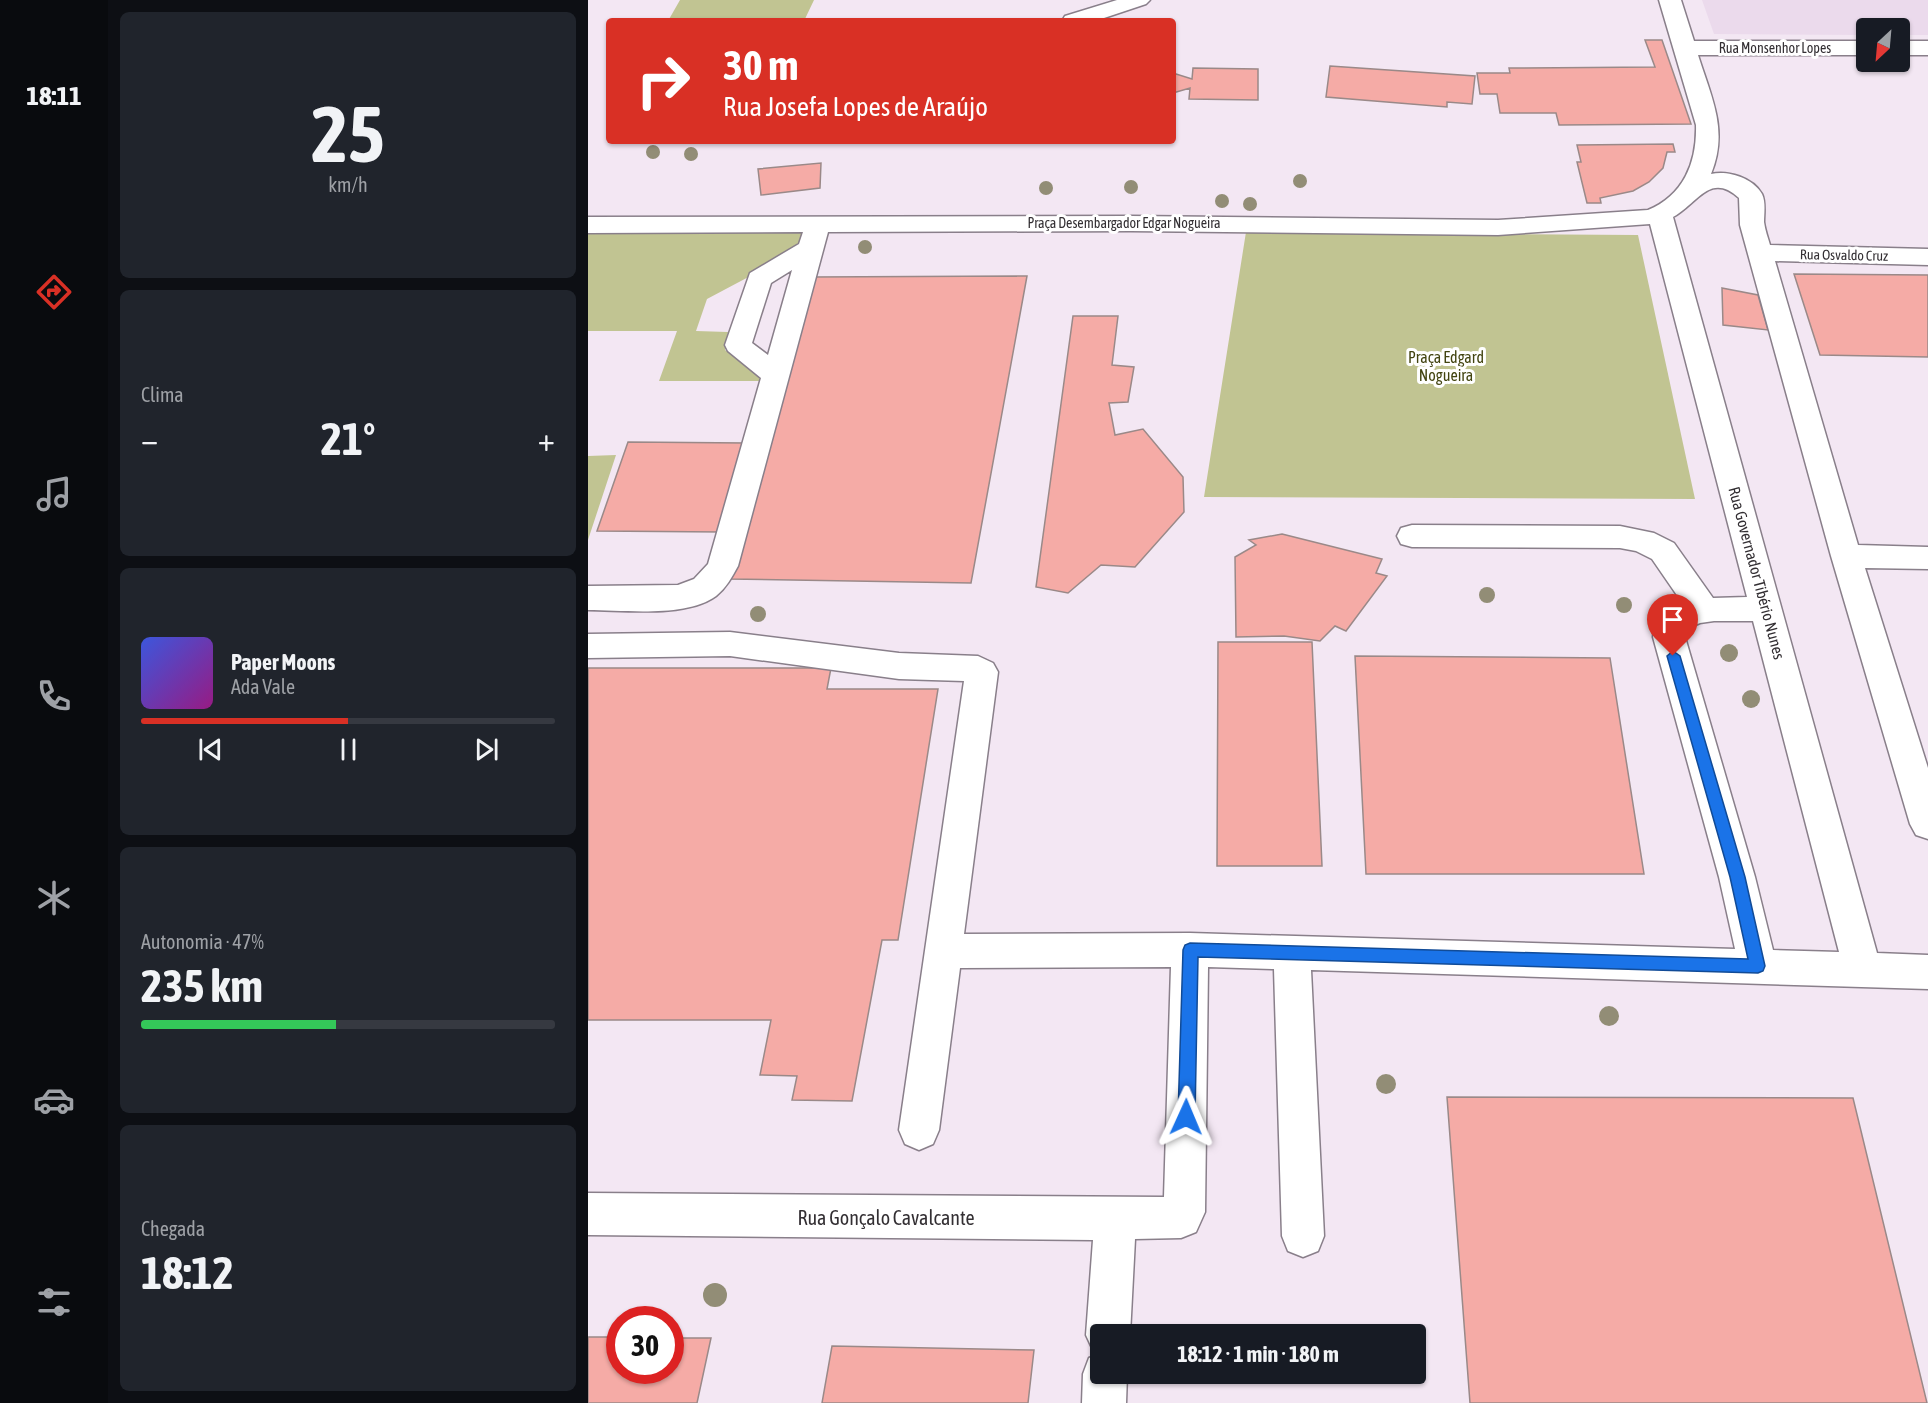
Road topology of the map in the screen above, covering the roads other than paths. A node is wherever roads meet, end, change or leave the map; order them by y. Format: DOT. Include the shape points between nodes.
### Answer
graph roads {
  1 [pos="1139,0"];
  2 [pos="1670,0"];
  3 [pos="1082,18"];
  4 [pos="1685,48"];
  5 [pos="1856,48"];
  6 [pos="1910,48"];
  7 [pos="1928,48"];
  8 [pos="1691,189"];
  9 [pos="1660,214"];
  10 [pos="588,225"];
  11 [pos="814,236"];
  12 [pos="1761,253"];
  13 [pos="1928,257"];
  14 [pos="775,375"];
  15 [pos="1412,536"];
  16 [pos="1846,556"];
  17 [pos="1928,558"];
  18 [pos="588,598"];
  19 [pos="1767,609"];
  20 [pos="1705,610"];
  21 [pos="588,646"];
  22 [pos="1928,824"];
  23 [pos="1190,950"];
  24 [pos="944,951"];
  25 [pos="1292,953"];
  26 [pos="1758,966"];
  27 [pos="1863,971"];
  28 [pos="1928,972"];
  29 [pos="919,1130"];
  30 [pos="588,1214"];
  31 [pos="1115,1219"];
  32 [pos="1303,1236"];
  33 [pos="1109,1324"];
  34 [pos="1105,1384"];
  35 [pos="1104,1403"];
  1 -- 3 [label="street"];
  2 -- 4 [label="street"];
  4 -- 5 [label="street, Rua Monsenhor Lopes"];
  4 -- 8 [label="street" via="1709,138"];
  6 -- 7 [label="street"];
  8 -- 9 [label="street"];
  8 -- 12 [label="street" via="1711,180 1725,179 1740,185 1751,196 1752,225"];
  9 -- 11 [label="street, Praça Desembargador Edgar Nogueira" via="1528,226 1098,222"];
  9 -- 19 [label="street, Rua Governador Tibério Nunes"];
  10 -- 11 [label="street, Praça Desembargador Edgar Nogueira"];
  11 -- 14 [label="street"];
  11 -- 14 [label="street" via="759,279 738,345"];
  12 -- 13 [label="street, Rua Osvaldo Cruz"];
  12 -- 16 [label="street"];
  14 -- 18 [label="street" via="723,566 715,579 683,597"];
  15 -- 20 [label="street" via="1620,537 1643,541 1663,551"];
  16 -- 17 [label="street"];
  16 -- 22 [label="street"];
  19 -- 20 [label="street"];
  19 -- 27 [label="street, Rua Governador Tibério Nunes"];
  20 -- 26 [label="street" via="1681,616 1670,627 1669,637"];
  21 -- 24 [label="street" via="730,644 899,666 981,670"];
  23 -- 24 [label="street"];
  23 -- 25 [label="street"];
  23 -- 31 [label="street, Rua Gonçalo Cavalcante" via="1183,1215"];
  24 -- 29 [label="street"];
  25 -- 26 [label="street"];
  25 -- 32 [label="street"];
  26 -- 27 [label="street"];
  27 -- 28 [label="street"];
  30 -- 31 [label="street, Rua Gonçalo Cavalcante"];
  31 -- 33 [label="street"];
  34 -- 35 [label="street"];
}
